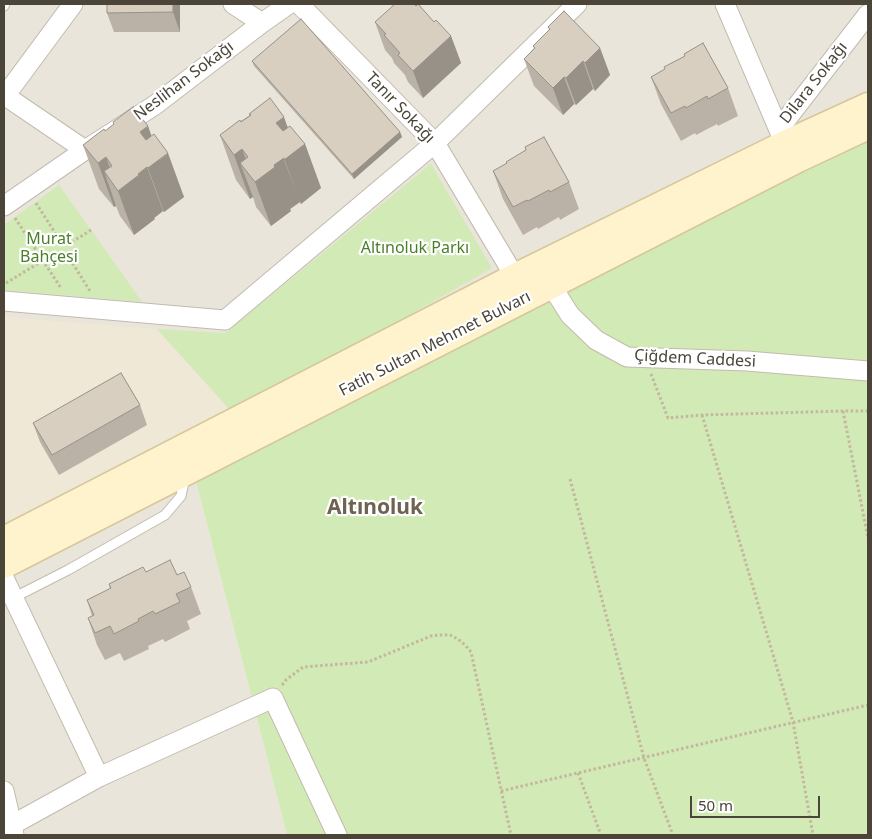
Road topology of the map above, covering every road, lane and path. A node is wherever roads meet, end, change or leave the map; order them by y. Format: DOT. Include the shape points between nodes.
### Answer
graph roads {
  1 [pos="73,4"];
  2 [pos="233,4"];
  3 [pos="289,4"];
  4 [pos="299,4"];
  5 [pos="577,4"];
  6 [pos="725,4"];
  7 [pos="868,14"];
  8 [pos="262,23"];
  9 [pos="5,96"];
  10 [pos="868,106"];
  11 [pos="868,126"];
  12 [pos="782,137"];
  13 [pos="435,143"];
  14 [pos="85,150"];
  15 [pos="36,203"];
  16 [pos="9,212"];
  17 [pos="90,230"];
  18 [pos="59,239"];
  19 [pos="72,242"];
  20 [pos="54,254"];
  21 [pos="70,259"];
  22 [pos="43,260"];
  23 [pos="516,277"];
  24 [pos="4,285"];
  25 [pos="551,285"];
  26 [pos="66,295"];
  27 [pos="94,298"];
  28 [pos="4,301"];
  29 [pos="644,357"];
  30 [pos="868,371"];
  31 [pos="843,411"];
  32 [pos="868,412"];
  33 [pos="702,415"];
  34 [pos="186,472"];
  35 [pos="570,479"];
  36 [pos="868,538"];
  37 [pos="4,540"];
  38 [pos="4,565"];
  39 [pos="4,578"];
  40 [pos="13,598"];
  41 [pos="273,698"];
  42 [pos="868,705"];
  43 [pos="794,722"];
  44 [pos="644,758"];
  45 [pos="578,773"];
  46 [pos="99,777"];
  47 [pos="4,791"];
  48 [pos="502,791"];
  49 [pos="13,830"];
  50 [pos="337,835"];
  51 [pos="511,835"];
  52 [pos="601,835"];
  53 [pos="673,835"];
  54 [pos="813,835"];
  1 -- 9 [label="street"];
  2 -- 8 [label="street"];
  3 -- 8 [label="street, Neslihan Sokağı"];
  4 -- 13 [label="street, Tanır Sokağı"];
  5 -- 13 [label="street"];
  6 -- 12 [label="street"];
  7 -- 12 [label="street, Dilara Sokağı"];
  8 -- 14 [label="street, Neslihan Sokağı" via="155,104"];
  9 -- 14 [label="street"];
  10 -- 12 [label="main road, Fatih Sultan Mehmet Bulvarı"];
  11 -- 25 [label="main road, Fatih Sultan Mehmet Bulvarı"];
  12 -- 23 [label="main road, Fatih Sultan Mehmet Bulvarı"];
  13 -- 23 [label="street, Tanır Sokağı"];
  13 -- 28 [label="street" via="225,320"];
  14 -- 16 [label="street, Neslihan Sokağı"];
  15 -- 18 [label="path"];
  16 -- 22 [label="path"];
  17 -- 19 [label="path"];
  20 -- 22 [label="path"];
  21 -- 27 [label="path"];
  22 -- 24 [label="path"];
  22 -- 26 [label="path"];
  23 -- 37 [label="main road, Fatih Sultan Mehmet Bulvarı"];
  25 -- 29 [label="street, Çiğdem Caddesi" via="570,316 596,340 627,356"];
  25 -- 34 [label="main road, Fatih Sultan Mehmet Bulvarı"];
  29 -- 30 [label="street, Çiğdem Caddesi"];
  29 -- 33 [label="path" via="668,418"];
  31 -- 32 [label="path"];
  31 -- 33 [label="path"];
  31 -- 36 [label="path"];
  33 -- 43 [label="path"];
  34 -- 38 [label="main road, Fatih Sultan Mehmet Bulvarı"];
  34 -- 40 [label="lane" via="181,496 165,515"];
  35 -- 44 [label="path"];
  39 -- 40 [label="street"];
  40 -- 46 [label="street"];
  41 -- 46 [label="street"];
  41 -- 48 [label="path" via="286,680 303,667 368,662 431,636 458,639 470,652"];
  41 -- 50 [label="street"];
  42 -- 43 [label="path"];
  43 -- 44 [label="path"];
  43 -- 54 [label="path"];
  44 -- 45 [label="path"];
  44 -- 53 [label="path"];
  45 -- 48 [label="path"];
  45 -- 52 [label="path"];
  46 -- 49 [label="street"];
  47 -- 49 [label="street"];
  48 -- 51 [label="path"];
}
